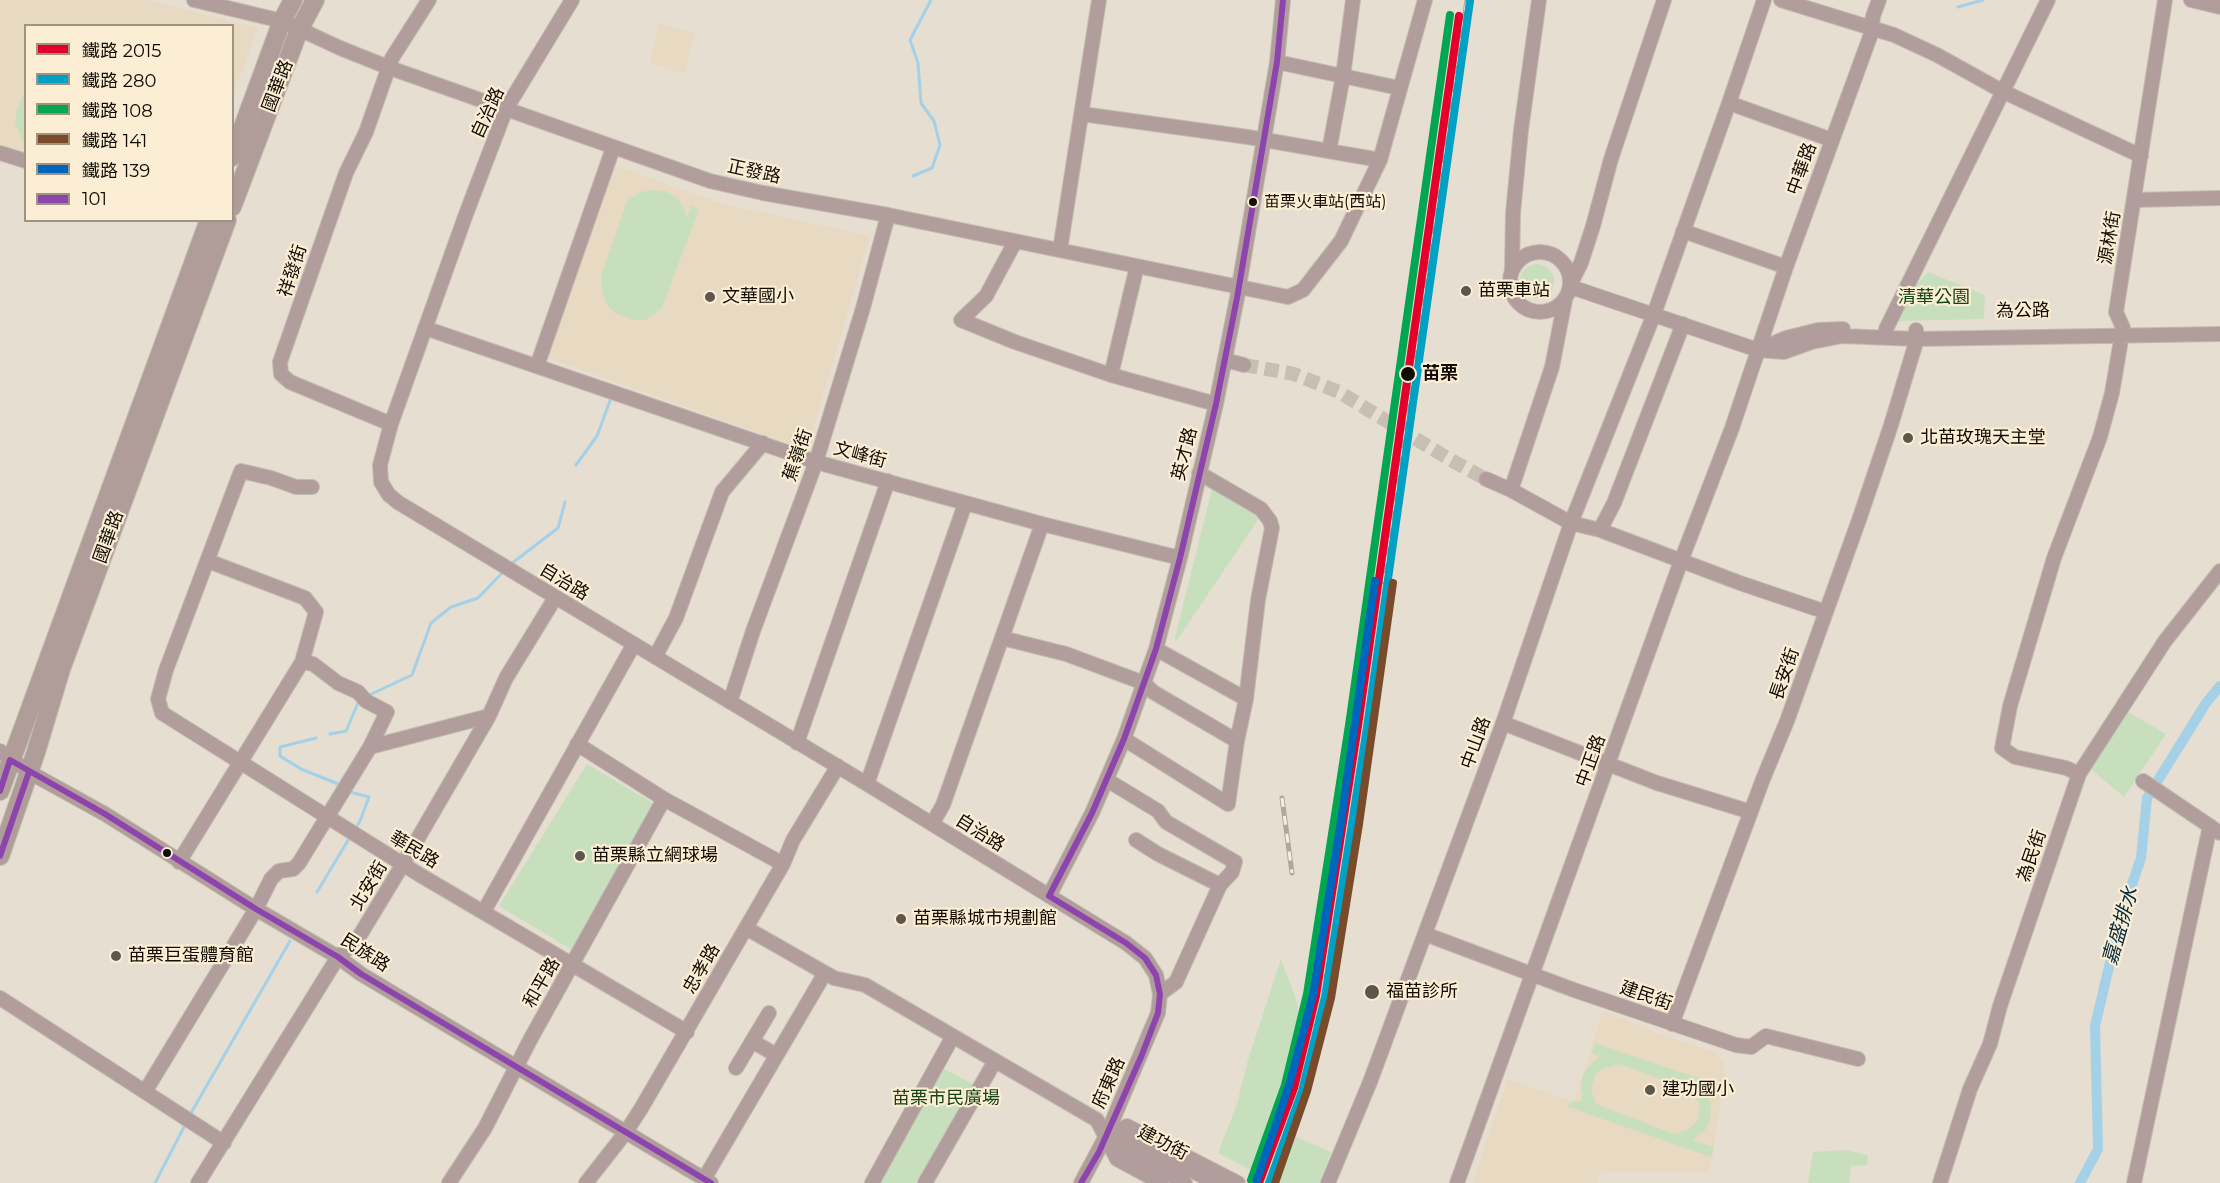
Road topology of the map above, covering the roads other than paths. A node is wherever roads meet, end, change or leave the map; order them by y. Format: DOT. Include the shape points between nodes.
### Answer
graph roads {
  1 [pos="195,0"];
  2 [pos="293,0"];
  3 [pos="315,0"];
  4 [pos="429,0"];
  5 [pos="572,0"];
  6 [pos="1099,0"];
  7 [pos="1283,0"];
  8 [pos="1353,0"];
  9 [pos="1425,0"];
  10 [pos="1539,0"];
  11 [pos="1664,0"];
  12 [pos="1764,0"];
  13 [pos="1781,0"];
  14 [pos="1879,0"];
  15 [pos="2048,0"];
  16 [pos="2165,0"];
  17 [pos="2191,0"];
  18 [pos="2220,7"];
  19 [pos="282,21"];
  20 [pos="1872,28"];
  21 [pos="299,30"];
  22 [pos="1277,62"];
  23 [pos="390,68"];
  24 [pos="1342,76"];
  25 [pos="1399,88"];
  26 [pos="2002,91"];
  27 [pos="1729,103"];
  28 [pos="506,109"];
  29 [pos="1082,114"];
  30 [pos="1262,140"];
  31 [pos="1832,140"];
  32 [pos="613,148"];
  33 [pos="1329,151"];
  34 [pos="234,152"];
  35 [pos="0,153"];
  36 [pos="2141,156"];
  37 [pos="24,160"];
  38 [pos="1380,160"];
  39 [pos="2220,198"];
  40 [pos="2134,200"];
  41 [pos="234,202"];
  42 [pos="888,215"];
  43 [pos="208,222"];
  44 [pos="226,222"];
  45 [pos="1683,231"];
  46 [pos="1590,234"];
  47 [pos="1015,242"];
  48 [pos="1060,250"];
  49 [pos="1553,254"];
  50 [pos="1137,266"];
  51 [pos="1786,267"];
  52 [pos="1512,270"];
  53 [pos="1239,286"];
  54 [pos="1569,290"];
  55 [pos="1654,314"];
  56 [pos="1683,324"];
  57 [pos="2220,326"];
  58 [pos="425,328"];
  59 [pos="2122,332"];
  60 [pos="1885,333"];
  61 [pos="2220,334"];
  62 [pos="1916,335"];
  63 [pos="1758,350"];
  64 [pos="1225,360"];
  65 [pos="1244,364"];
  66 [pos="537,366"];
  67 [pos="1111,375"];
  68 [pos="1216,404"];
  69 [pos="391,424"];
  70 [pos="763,443"];
  71 [pos="816,462"];
  72 [pos="1199,473"];
  73 [pos="1486,479"];
  74 [pos="888,481"];
  75 [pos="312,487"];
  76 [pos="1511,490"];
  77 [pos="965,504"];
  78 [pos="1571,523"];
  79 [pos="1042,524"];
  80 [pos="1600,530"];
  81 [pos="1180,558"];
  82 [pos="208,561"];
  83 [pos="1681,561"];
  84 [pos="2220,571"];
  85 [pos="555,598"];
  86 [pos="1826,612"];
  87 [pos="1002,638"];
  88 [pos="634,644"];
  89 [pos="1156,649"];
  90 [pos="655,657"];
  91 [pos="302,662"];
  92 [pos="1144,683"];
  93 [pos="1246,699"];
  94 [pos="730,702"];
  95 [pos="489,716"];
  96 [pos="1503,723"];
  97 [pos="1124,739"];
  98 [pos="1237,741"];
  99 [pos="797,743"];
  100 [pos="577,744"];
  101 [pos="370,747"];
  102 [pos="5,756"];
  103 [pos="239,762"];
  104 [pos="1609,765"];
  105 [pos="838,766"];
  106 [pos="29,772"];
  107 [pos="2079,774"];
  108 [pos="1107,780"];
  109 [pos="2142,781"];
  110 [pos="867,784"];
  111 [pos="0,791"];
  112 [pos="664,799"];
  113 [pos="1751,812"];
  114 [pos="327,818"];
  115 [pos="932,824"];
  116 [pos="2215,829"];
  117 [pos="1136,840"];
  118 [pos="0,856"];
  119 [pos="179,862"];
  120 [pos="403,864"];
  121 [pos="783,864"];
  122 [pos="1220,885"];
  123 [pos="1049,896"];
  124 [pos="256,909"];
  125 [pos="484,911"];
  126 [pos="746,928"];
  127 [pos="1425,934"];
  128 [pos="338,957"];
  129 [pos="574,964"];
  130 [pos="825,973"];
  131 [pos="1532,974"];
  132 [pos="1160,994"];
  133 [pos="0,998"];
  134 [pos="769,1013"];
  135 [pos="1672,1024"];
  136 [pos="687,1032"];
  137 [pos="953,1036"];
  138 [pos="752,1041"];
  139 [pos="776,1055"];
  140 [pos="1858,1059"];
  141 [pos="995,1060"];
  142 [pos="516,1067"];
  143 [pos="736,1068"];
  144 [pos="146,1090"];
  145 [pos="626,1132"];
  146 [pos="1106,1136"];
  147 [pos="225,1143"];
  148 [pos="708,1181"];
  149 [pos="198,1183"];
  150 [pos="449,1183"];
  151 [pos="586,1183"];
  152 [pos="872,1183"];
  153 [pos="925,1183"];
  154 [pos="1081,1183"];
  155 [pos="1161,1183"];
  156 [pos="1185,1183"];
  157 [pos="1203,1183"];
  158 [pos="1216,1183"];
  159 [pos="1238,1183"];
  160 [pos="1328,1183"];
  161 [pos="1457,1183"];
  162 [pos="1940,1183"];
  163 [pos="2134,1183"];
  1 -- 19 [label="street, 正發路"];
  2 -- 19 [label="main road, 國華路"];
  3 -- 21 [label="main road, 國華路"];
  4 -- 23 [label="street, 祥發街" via="392,58"];
  5 -- 28 [label="street, 自治路"];
  6 -- 29 [label="street"];
  7 -- 22 [label="street, 英才路"];
  8 -- 24 [label="street"];
  9 -- 25 [label="street, 正發路"];
  10 -- 52 [label="street" via="1520,140"];
  11 -- 46 [label="street"];
  12 -- 27 [label="street, 中山路"];
  13 -- 20 [label="street"];
  14 -- 20 [label="street, 中華路"];
  15 -- 26 [label="street"];
  16 -- 36 [label="street, 源林街"];
  17 -- 18 [label="street"];
  19 -- 21 [label="street, 正發路"];
  19 -- 34 [label="main road, 國華路"];
  20 -- 26 [label="street" via="1937,55"];
  20 -- 31 [label="street, 中華路"];
  21 -- 23 [label="street, 正發路"];
  21 -- 41 [label="main road, 國華路"];
  22 -- 24 [label="street"];
  22 -- 30 [label="street, 英才路"];
  23 -- 28 [label="street, 正發路"];
  23 -- 69 [label="street, 祥發街" via="346,173 280,362 281,374 290,382"];
  24 -- 25 [label="street"];
  24 -- 33 [label="street"];
  25 -- 38 [label="street, 正發路"];
  26 -- 36 [label="street"];
  26 -- 60 [label="street"];
  27 -- 31 [label="street"];
  27 -- 45 [label="street, 中山路"];
  28 -- 32 [label="street, 正發路"];
  28 -- 58 [label="street, 自治路"];
  29 -- 30 [label="street"];
  29 -- 48 [label="street"];
  30 -- 33 [label="street"];
  30 -- 53 [label="street, 英才路"];
  31 -- 51 [label="street, 中華路"];
  32 -- 42 [label="street, 正發路" via="710,181"];
  32 -- 66 [label="street"];
  33 -- 38 [label="street"];
  35 -- 37 [label="street"];
  36 -- 40 [label="street, 源林街"];
  38 -- 53 [label="street, 正發路" via="1341,241 1303,290 1288,297"];
  39 -- 40 [label="street"];
  40 -- 59 [label="street, 源林街" via="2116,312"];
  42 -- 47 [label="street, 正發路"];
  42 -- 71 [label="street, 蕉嶺街"];
  43 -- 102 [label="main road, 國華路"];
  44 -- 106 [label="main road, 國華路" via="61,669"];
  45 -- 51 [label="street"];
  45 -- 55 [label="street, 中山路"];
  46 -- 49 [label="street" via="1578,254"];
  46 -- 54 [label="street"];
  47 -- 48 [label="street, 正發路"];
  47 -- 67 [label="street" via="986,296 961,320"];
  48 -- 50 [label="street, 正發路"];
  49 -- 52 [label="street" via="1534,252 1517,262"];
  49 -- 54 [label="street" via="1566,266"];
  50 -- 53 [label="street, 正發路"];
  50 -- 67 [label="street"];
  51 -- 63 [label="street, 中華路"];
  52 -- 54 [label="street" via="1511,291 1515,300 1531,311 1550,311"];
  53 -- 64 [label="street, 英才路"];
  54 -- 55 [label="street"];
  54 -- 76 [label="street" via="1552,367"];
  55 -- 56 [label="street"];
  55 -- 78 [label="street, 中山路"];
  56 -- 63 [label="street"];
  56 -- 80 [label="street"];
  57 -- 59 [label="street, 為公路"];
  58 -- 66 [label="street, 文峰街"];
  58 -- 69 [label="street, 自治路"];
  59 -- 61 [label="street, 為公路"];
  59 -- 62 [label="street, 為公路"];
  59 -- 107 [label="street, 源林街" via="2091,480 2048,579 2010,706 2002,748 2015,757"];
  60 -- 62 [label="street, 為公路"];
  60 -- 63 [label="street, 為公路" via="1818,330"];
  62 -- 86 [label="street, 長安街" via="1891,425"];
  63 -- 83 [label="street, 中正路"];
  64 -- 65 [label="street"];
  64 -- 68 [label="street, 英才路"];
  66 -- 70 [label="street, 文峰街"];
  67 -- 68 [label="street"];
  68 -- 72 [label="street, 英才路"];
  69 -- 85 [label="street, 自治路" via="380,465 381,482 389,495"];
  70 -- 71 [label="street, 文峰街"];
  70 -- 90 [label="street" via="722,492 676,618"];
  71 -- 74 [label="street, 文峰街"];
  71 -- 94 [label="street, 蕉嶺街"];
  72 -- 81 [label="street, 英才路"];
  72 -- 93 [label="street" via="1261,509 1272,528 1258,600"];
  73 -- 76 [label="street"];
  74 -- 77 [label="street, 文峰街"];
  74 -- 99 [label="street"];
  75 -- 82 [label="street" via="296,487 241,471"];
  76 -- 78 [label="street"];
  77 -- 79 [label="street, 文峰街"];
  77 -- 110 [label="street"];
  78 -- 80 [label="street"];
  78 -- 96 [label="street, 中山路"];
  79 -- 81 [label="street, 文峰街"];
  79 -- 87 [label="street"];
  80 -- 83 [label="street"];
  81 -- 89 [label="street, 英才路"];
  82 -- 91 [label="street" via="305,598 316,612"];
  82 -- 103 [label="street, 華民路" via="158,699 162,713"];
  83 -- 86 [label="street"];
  83 -- 104 [label="street, 中正路"];
  84 -- 107 [label="street, 為民街" via="2165,641"];
  85 -- 88 [label="street, 自治路"];
  85 -- 95 [label="street, 北安街" via="506,678"];
  86 -- 113 [label="street, 長安街"];
  87 -- 92 [label="street" via="1066,654"];
  87 -- 115 [label="street" via="944,805"];
  88 -- 90 [label="street, 自治路"];
  88 -- 100 [label="street"];
  89 -- 92 [label="street, 英才路"];
  89 -- 93 [label="street"];
  90 -- 94 [label="street, 自治路"];
  91 -- 101 [label="street" via="313,664 387,712"];
  91 -- 103 [label="street"];
  92 -- 97 [label="street, 英才路"];
  92 -- 98 [label="street"];
  93 -- 98 [label="street"];
  94 -- 99 [label="street, 自治路"];
  95 -- 101 [label="street"];
  95 -- 120 [label="street, 北安街"];
  96 -- 104 [label="street"];
  96 -- 127 [label="street, 中山路"];
  97 -- 98 [label="street" via="1228,804"];
  97 -- 108 [label="street, 英才路"];
  99 -- 105 [label="street, 自治路"];
  100 -- 112 [label="street"];
  100 -- 125 [label="street"];
  101 -- 114 [label="street"];
  102 -- 106 [label="street, 民族路"];
  102 -- 111 [label="main road, 國華路"];
  103 -- 114 [label="street, 華民路"];
  103 -- 119 [label="street"];
  104 -- 113 [label="street"];
  104 -- 131 [label="street, 中正路"];
  105 -- 110 [label="street, 自治路"];
  105 -- 121 [label="street, 忠孝路" via="793,840"];
  106 -- 118 [label="main road, 國華路"];
  106 -- 119 [label="street, 民族路" via="105,814"];
  107 -- 162 [label="street, 為民街"];
  108 -- 122 [label="street" via="1158,811 1166,822 1235,862"];
  108 -- 123 [label="street, 英才路"];
  109 -- 116 [label="street"];
  110 -- 115 [label="street, 自治路"];
  112 -- 121 [label="street"];
  112 -- 129 [label="street, 和平路"];
  113 -- 135 [label="street, 長安街"];
  114 -- 120 [label="street, 華民路"];
  114 -- 124 [label="street" via="299,863 271,879"];
  115 -- 123 [label="street, 自治路"];
  116 -- 163 [label="street"];
  117 -- 122 [label="street"];
  119 -- 124 [label="street, 民族路"];
  120 -- 125 [label="street, 華民路"];
  120 -- 128 [label="street, 北安街" via="357,940"];
  121 -- 126 [label="street, 忠孝路"];
  122 -- 132 [label="street" via="1176,982"];
  123 -- 132 [label="street, 自治路" via="1145,958 1156,975"];
  124 -- 128 [label="street, 民族路"];
  124 -- 144 [label="street"];
  125 -- 129 [label="street, 華民路"];
  126 -- 130 [label="street"];
  126 -- 136 [label="street, 忠孝路"];
  127 -- 131 [label="street, 建民街"];
  127 -- 160 [label="street, 中山路"];
  128 -- 142 [label="street, 民族路"];
  128 -- 147 [label="street, 北安街"];
  129 -- 136 [label="street, 華民路"];
  129 -- 142 [label="street, 和平路"];
  130 -- 137 [label="street" via="865,985"];
  130 -- 139 [label="street"];
  131 -- 135 [label="street, 建民街"];
  131 -- 161 [label="street, 中正路"];
  132 -- 146 [label="street, 府東路" via="1155,1022"];
  133 -- 144 [label="street"];
  134 -- 138 [label="street"];
  135 -- 140 [label="street, 建民街" via="1736,1046 1750,1047 1766,1036"];
  136 -- 145 [label="street, 忠孝路"];
  137 -- 141 [label="street"];
  137 -- 152 [label="street"];
  138 -- 139 [label="street"];
  138 -- 143 [label="street"];
  139 -- 148 [label="street"];
  141 -- 146 [label="street" via="1096,1120"];
  141 -- 153 [label="street"];
  142 -- 145 [label="street, 民族路"];
  142 -- 150 [label="street, 和平路" via="485,1128"];
  144 -- 147 [label="street"];
  145 -- 148 [label="street, 民族路"];
  145 -- 151 [label="street, 忠孝路"];
  146 -- 154 [label="street, 府東路"];
  146 -- 155 [label="street" via="1117,1159"];
  146 -- 156 [label="street" via="1129,1154"];
  146 -- 157 [label="street, 建功街"];
  146 -- 158 [label="street" via="1143,1146"];
  146 -- 159 [label="street" via="1126,1126"];
  147 -- 149 [label="street, 北安街"];
}
